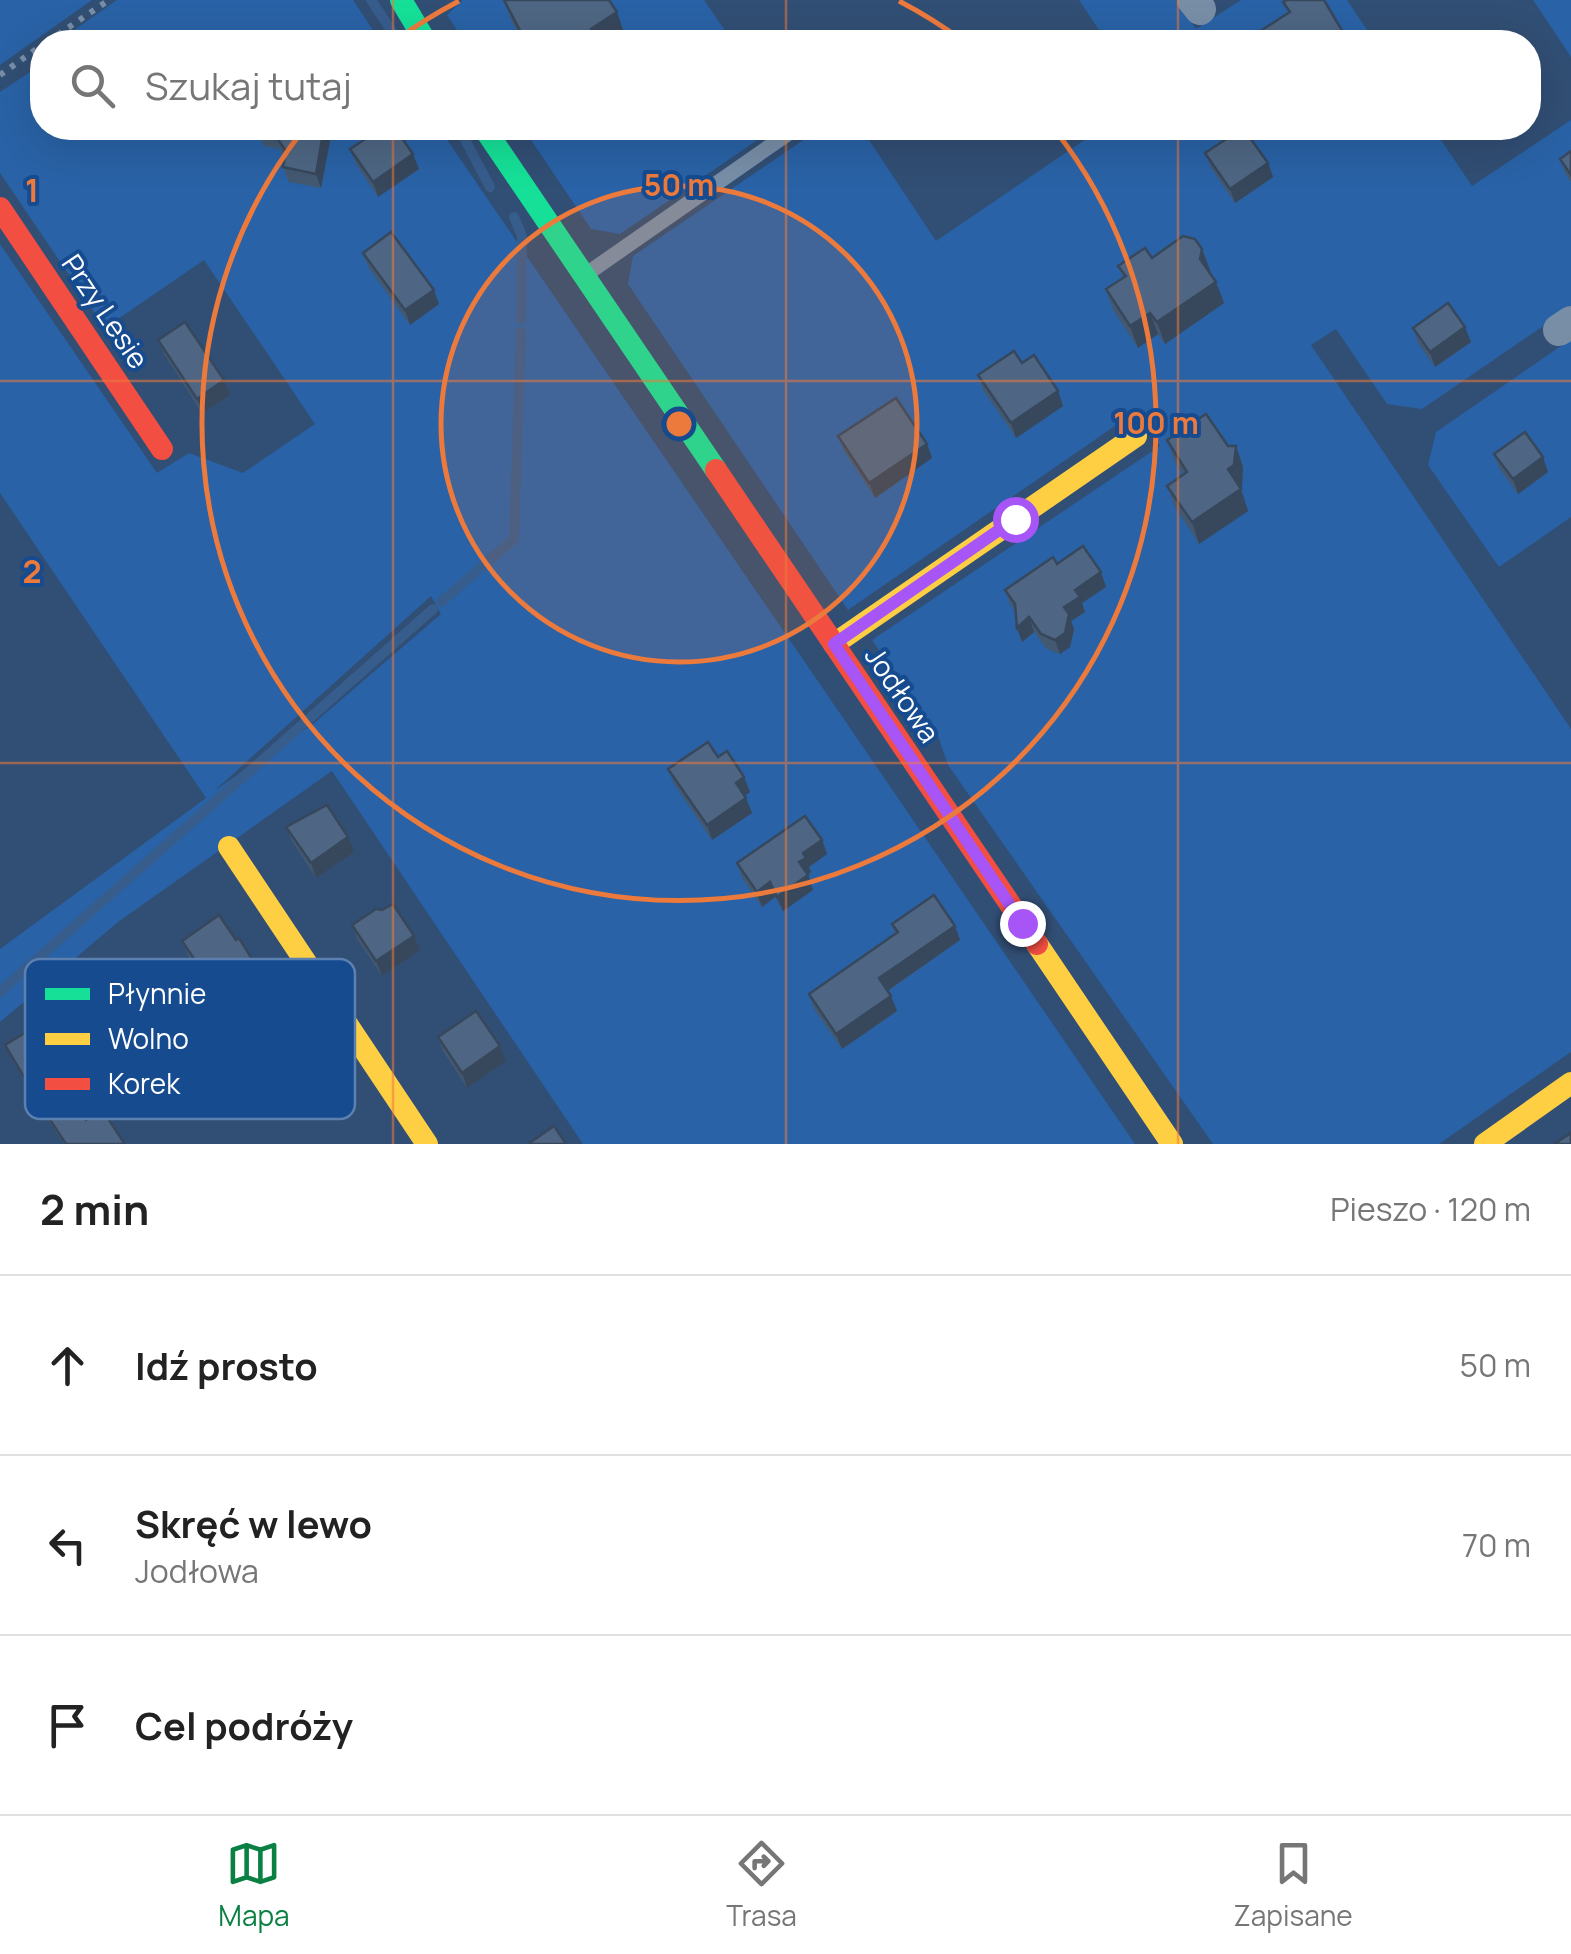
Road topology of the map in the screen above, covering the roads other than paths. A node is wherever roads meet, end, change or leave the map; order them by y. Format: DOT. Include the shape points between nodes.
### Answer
graph roads {
  1 [pos="401,0"];
  2 [pos="419,30"];
  3 [pos="492,140"];
  4 [pos="779,140"];
  5 [pos="0,208"];
  6 [pos="584,275"];
  7 [pos="1136,436"];
  8 [pos="162,449"];
  9 [pos="834,644"];
  10 [pos="229,847"];
  11 [pos="304,959"];
  12 [pos="355,1036"];
  13 [pos="1571,1083"];
  14 [pos="427,1144"];
  15 [pos="1172,1144"];
  16 [pos="1485,1144"];
  1 -- 2 [label="street"];
  3 -- 6 [label="street, Jodłowa"];
  4 -- 6 [label="lane"];
  5 -- 8 [label="street, Przy Lesie"];
  6 -- 9 [label="street, Jodłowa"];
  7 -- 9 [label="street"];
  9 -- 15 [label="street, Jodłowa"];
  10 -- 11 [label="street"];
  12 -- 14 [label="street"];
  13 -- 16 [label="street"];
}
